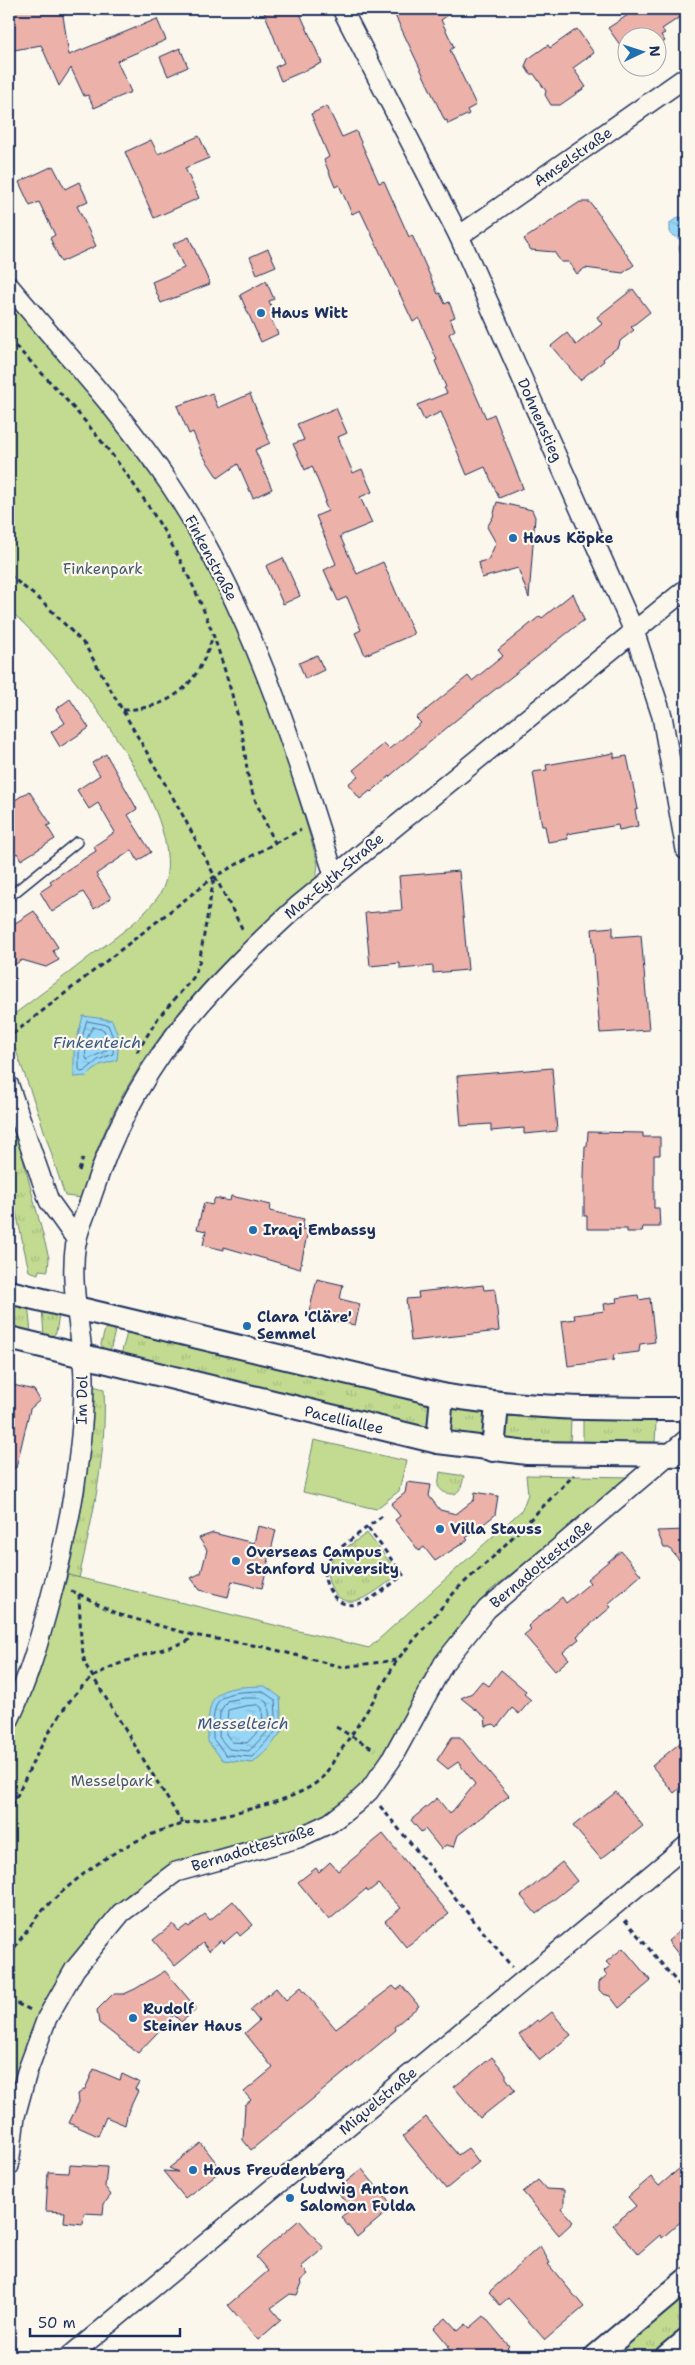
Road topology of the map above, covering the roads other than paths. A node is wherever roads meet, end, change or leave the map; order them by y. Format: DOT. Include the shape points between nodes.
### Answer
graph roads {
  1 [pos="342,9"];
  2 [pos="686,77"];
  3 [pos="459,236"];
  4 [pos="9,286"];
  5 [pos="686,589"];
  6 [pos="634,631"];
  7 [pos="77,842"];
  8 [pos="686,850"];
  9 [pos="334,875"];
  10 [pos="9,897"];
  11 [pos="9,1086"];
  12 [pos="77,1240"];
  13 [pos="9,1292"];
  14 [pos="77,1308"];
  15 [pos="9,1338"];
  16 [pos="82,1356"];
  17 [pos="442,1395"];
  18 [pos="497,1404"];
  19 [pos="686,1409"];
  20 [pos="686,1440"];
  21 [pos="438,1442"];
  22 [pos="492,1450"];
  23 [pos="678,1455"];
  24 [pos="9,1720"];
  25 [pos="686,1846"];
  26 [pos="9,2166"];
  27 [pos="686,2280"];
  28 [pos="686,2340"];
  29 [pos="70,2356"];
  30 [pos="596,2356"];
  31 [pos="667,2356"];
  1 -- 3 [label="street, Dohnenstieg"];
  2 -- 3 [label="street, Amselstraße"];
  3 -- 6 [label="street, Dohnenstieg"];
  4 -- 9 [label="street, Finkenstraße" via="119,413 206,543 267,673"];
  5 -- 6 [label="street, Max-Eyth-Straße"];
  6 -- 8 [label="street, Dohnenstieg" via="662,716"];
  6 -- 9 [label="street, Max-Eyth-Straße"];
  7 -- 10 [label="lane"];
  9 -- 12 [label="street, Max-Eyth-Straße" via="252,948 204,998 163,1049 110,1145"];
  11 -- 12 [label="street" via="50,1201"];
  12 -- 14 [label="street, Im Dol" via="74,1267"];
  13 -- 14 [label="street"];
  14 -- 16 [label="street, Im Dol"];
  14 -- 17 [label="street"];
  15 -- 16 [label="street, Pacelliallee"];
  16 -- 21 [label="street, Pacelliallee"];
  16 -- 24 [label="street, Im Dol" via="84,1380 80,1446 67,1537 40,1639"];
  17 -- 18 [label="street"];
  17 -- 21 [label="street"];
  18 -- 19 [label="street"];
  18 -- 22 [label="street"];
  20 -- 23 [label="street, Bernadottestraße"];
  21 -- 22 [label="street, Pacelliallee"];
  22 -- 23 [label="street, Pacelliallee" via="561,1455"];
  23 -- 26 [label="street, Bernadottestraße" via="487,1609 444,1663 403,1740 369,1791 330,1823 298,1838 176,1872 121,1913 75,1969 47,2018 27,2072 16,2116"];
  25 -- 29 [label="street, Miquelstraße"];
  27 -- 30 [label="street"];
  28 -- 31 [label="street"];
}
